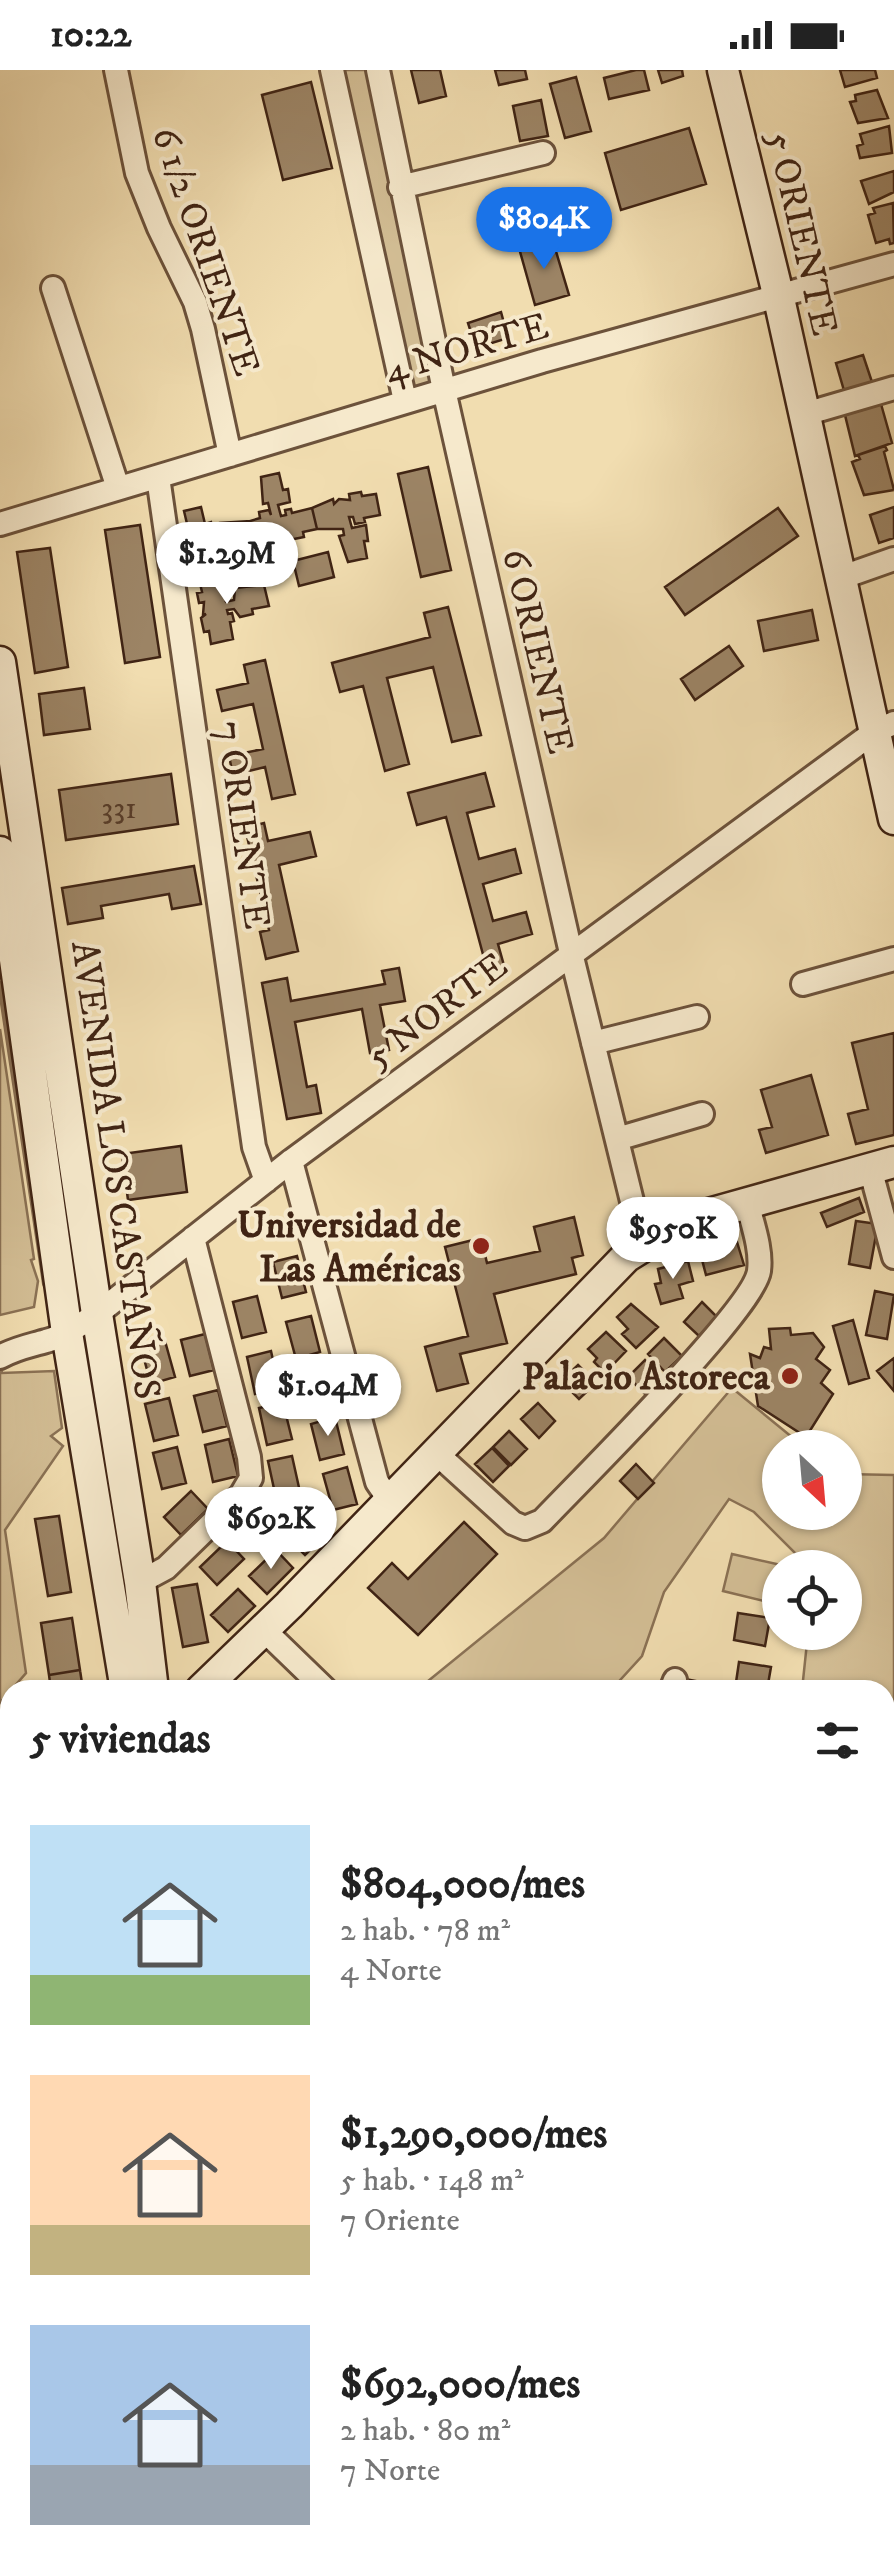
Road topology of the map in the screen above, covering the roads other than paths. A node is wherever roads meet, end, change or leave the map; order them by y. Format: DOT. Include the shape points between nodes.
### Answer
graph roads {
  1 [pos="116,70"];
  2 [pos="332,70"];
  3 [pos="378,70"];
  4 [pos="723,70"];
  5 [pos="543,153"];
  6 [pos="400,187"];
  7 [pos="894,264"];
  8 [pos="53,288"];
  9 [pos="778,294"];
  10 [pos="894,388"];
  11 [pos="444,390"];
  12 [pos="405,402"];
  13 [pos="804,414"];
  14 [pos="230,454"];
  15 [pos="158,477"];
  16 [pos="118,488"];
  17 [pos="0,524"];
  18 [pos="894,559"];
  19 [pos="840,578"];
  20 [pos="0,662"];
  21 [pos="884,728"];
  22 [pos="894,819"];
  23 [pos="0,852"];
  24 [pos="571,952"];
  25 [pos="894,960"];
  26 [pos="803,984"];
  27 [pos="697,1016"];
  28 [pos="594,1043"];
  29 [pos="702,1114"];
  30 [pos="617,1139"];
  31 [pos="291,1161"];
  32 [pos="882,1165"];
  33 [pos="266,1182"];
  34 [pos="747,1202"];
  35 [pos="193,1238"];
  36 [pos="643,1246"];
  37 [pos="894,1256"];
  38 [pos="97,1314"];
  39 [pos="67,1333"];
  40 [pos="7,1346"];
  41 [pos="436,1452"];
  42 [pos="390,1501"];
  43 [pos="140,1582"];
  44 [pos="264,1630"];
  45 [pos="124,1680"];
  46 [pos="153,1680"];
  47 [pos="212,1680"];
  48 [pos="316,1680"];
  1 -- 14 [label="street, 6 1/2 ORIENTE" via="138,173 204,329"];
  2 -- 12 [label="street"];
  3 -- 6 [label="street, 6 ORIENTE"];
  4 -- 9 [label="main road, 5 ORIENTE"];
  5 -- 6 [label="street"];
  6 -- 11 [label="street, 6 ORIENTE"];
  7 -- 9 [label="street, 4 NORTE"];
  8 -- 16 [label="street"];
  9 -- 11 [label="street, 4 NORTE"];
  9 -- 13 [label="main road, 5 ORIENTE"];
  10 -- 13 [label="street"];
  11 -- 12 [label="street, 4 NORTE"];
  11 -- 24 [label="street, 6 ORIENTE"];
  12 -- 14 [label="street, 4 NORTE"];
  13 -- 19 [label="main road, 5 ORIENTE"];
  14 -- 15 [label="street, 4 NORTE"];
  15 -- 16 [label="street, 4 NORTE"];
  15 -- 33 [label="street, 7 ORIENTE" via="253,1136"];
  16 -- 17 [label="street, 4 NORTE"];
  18 -- 19 [label="street"];
  19 -- 21 [label="main road, 5 ORIENTE"];
  20 -- 38 [label="main road, AVENIDA LOS CASTAÑOS"];
  21 -- 22 [label="main road, 5 ORIENTE"];
  21 -- 24 [label="street, 5 NORTE"];
  23 -- 39 [label="main road, AVENIDA LOS CASTAÑOS"];
  24 -- 28 [label="street, 6 ORIENTE"];
  24 -- 31 [label="street, 5 NORTE"];
  25 -- 26 [label="street"];
  27 -- 28 [label="street"];
  28 -- 30 [label="street, 6 ORIENTE"];
  29 -- 30 [label="street"];
  30 -- 36 [label="street, 6 ORIENTE"];
  31 -- 33 [label="street, 5 NORTE"];
  31 -- 42 [label="street" via="377,1482"];
  32 -- 34 [label="main road"];
  32 -- 37 [label="street"];
  33 -- 35 [label="street, 5 NORTE"];
  34 -- 36 [label="main road"];
  34 -- 41 [label="street" via="759,1254 759,1274 749,1292 675,1382 542,1521 525,1528 513,1523"];
  35 -- 38 [label="street, 5 NORTE"];
  35 -- 43 [label="street" via="251,1478 166,1568"];
  36 -- 41 [label="main road"];
  38 -- 39 [label="street, 5 NORTE"];
  38 -- 43 [label="main road, AVENIDA LOS CASTAÑOS"];
  39 -- 40 [label="street, 5 NORTE"];
  39 -- 45 [label="main road, AVENIDA LOS CASTAÑOS"];
  41 -- 42 [label="main road"];
  42 -- 44 [label="main road"];
  43 -- 46 [label="main road, AVENIDA LOS CASTAÑOS"];
  44 -- 47 [label="main road"];
  44 -- 48 [label="street"];
}
